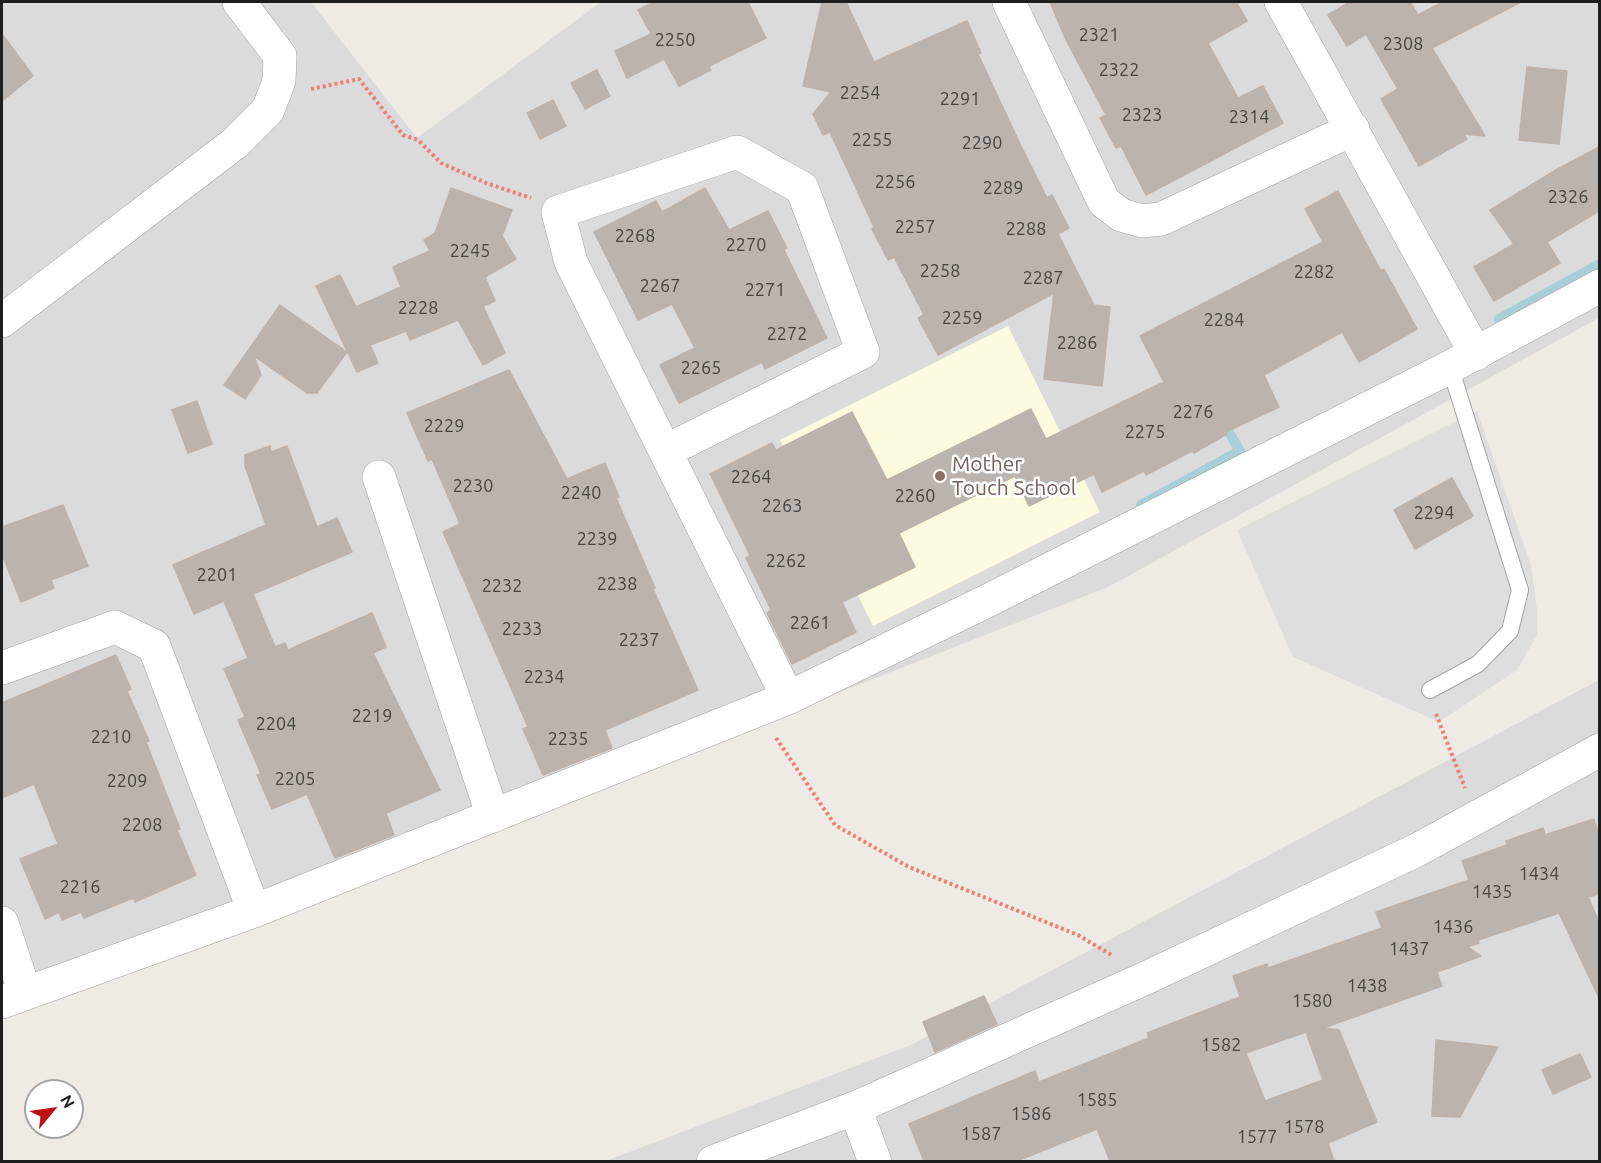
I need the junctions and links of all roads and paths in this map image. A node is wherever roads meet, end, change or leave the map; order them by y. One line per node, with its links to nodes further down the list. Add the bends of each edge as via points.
1 (239, 2): 4 (street)
2 (1009, 2): 5 (street, via 1104,202 1121,215 1142,221 1161,219)
3 (1281, 2): 5 (street)
4 (280, 56): 6 (path, via 311,89 359,79 403,135 418,140 441,163); 8 (street, via 279,81 268,110 235,143)
5 (1353, 129): 9 (street)
6 (558, 212): 10 (street, via 571,262); 10 (street, via 737,152 802,188 863,352)
7 (1599, 286): 9 (street)
8 (2, 321)
9 (1463, 360): 13 (lane, via 1520,590 1510,630 1478,664); 14 (street, via 989,600)
10 (666, 451): 14 (street)
11 (379, 477): 16 (street)
12 (2, 668): 18 (street, via 115,627 154,646)
13 (1430, 690): 17 (path)
14 (773, 703): 16 (street); 20 (path, via 795,769 834,825 909,867 1078,935)
15 (1599, 750): 17 (street)
16 (493, 816): 18 (street)
17 (1476, 817): 20 (street)
18 (254, 911): 21 (street)
19 (2, 923): 21 (street)
20 (1148, 977): 22 (street)
21 (13, 997)
22 (855, 1108): 23 (street); 24 (street)
23 (713, 1161)
24 (875, 1161)

